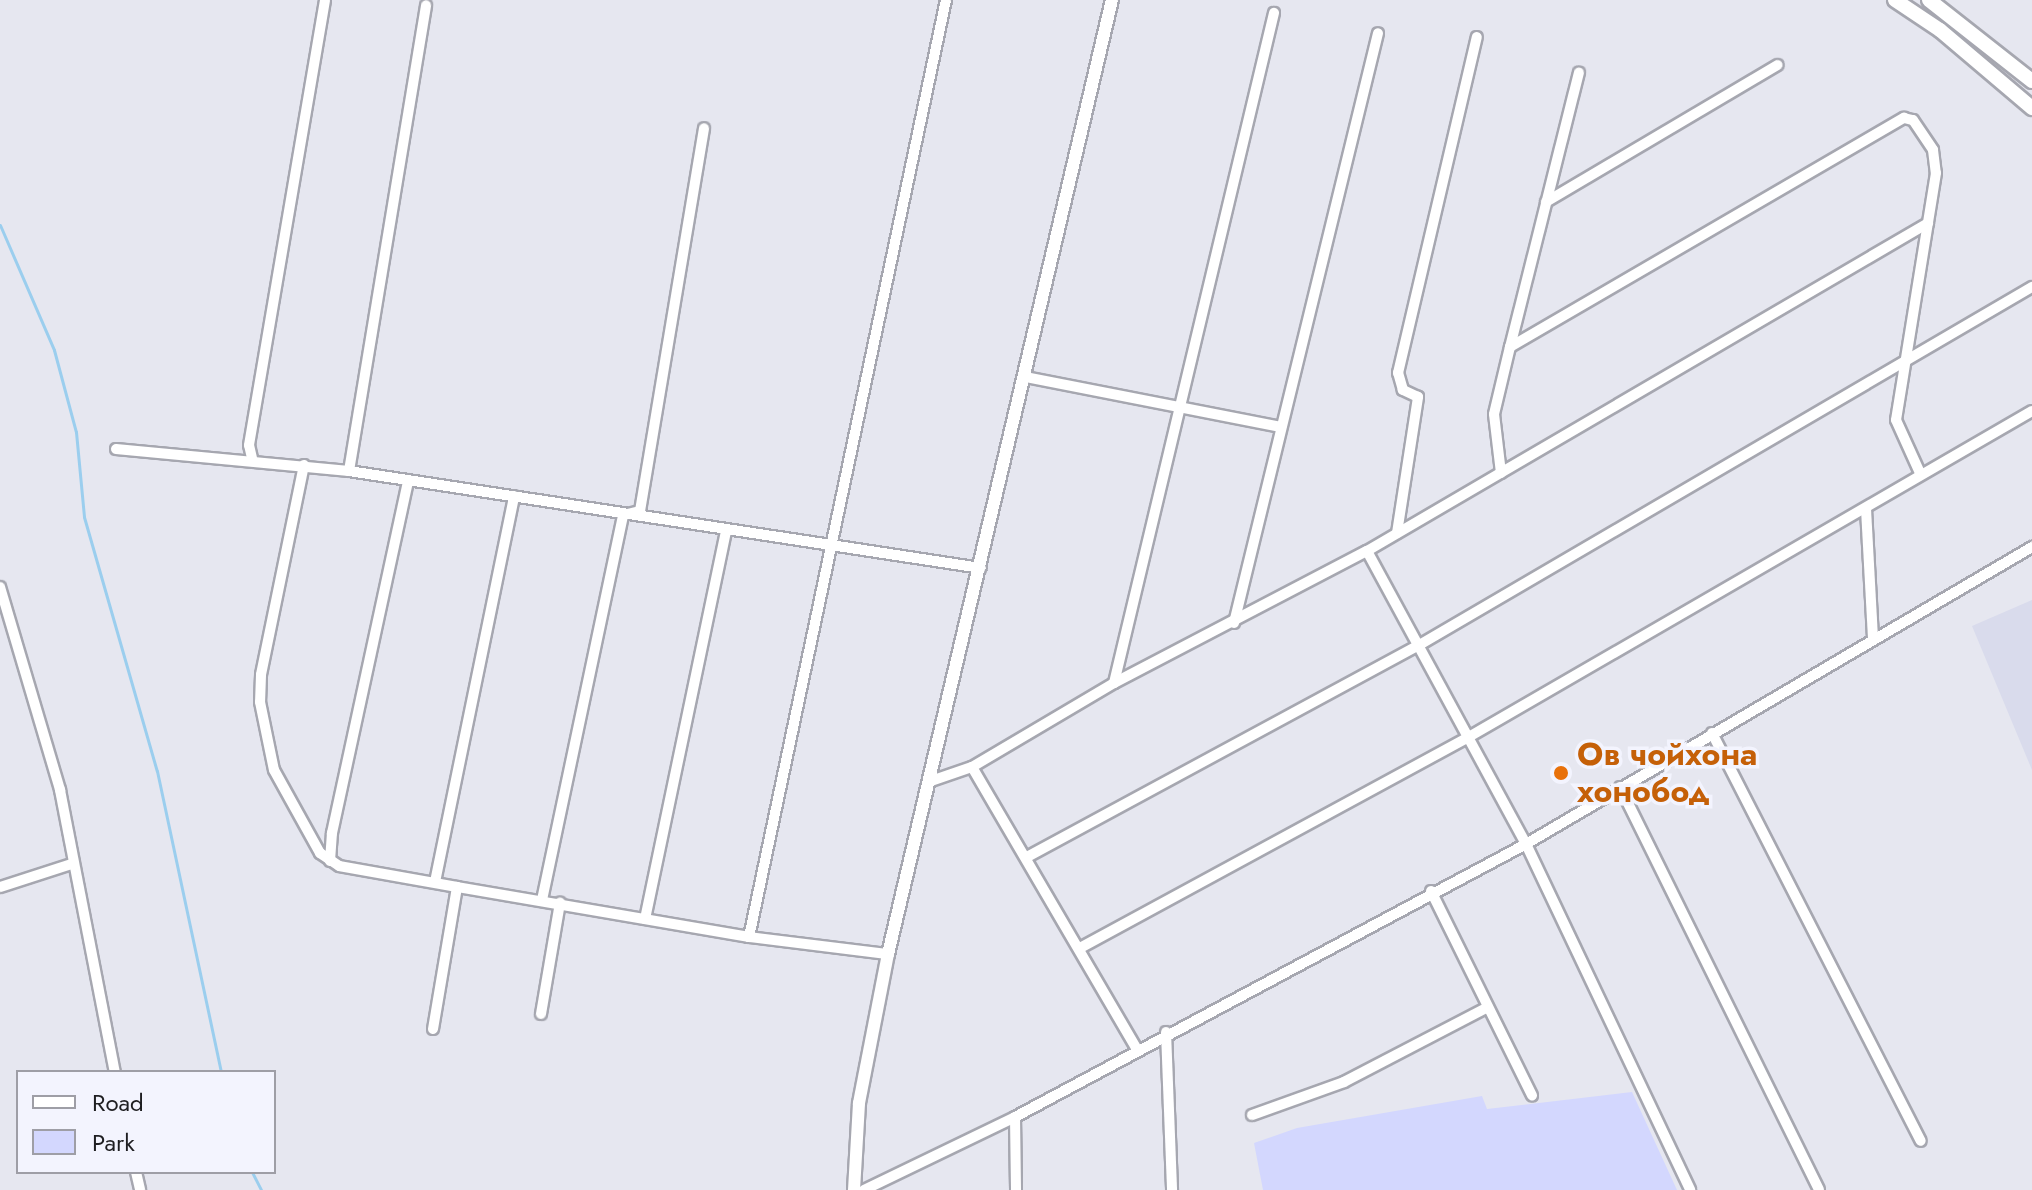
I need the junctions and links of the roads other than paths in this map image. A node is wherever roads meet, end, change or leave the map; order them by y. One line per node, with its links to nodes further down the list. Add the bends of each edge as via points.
1 (325, 0): 25 (street, via 249,445)
2 (946, 0): 36 (street)
3 (1112, 0): 20 (main road)
4 (1895, 0): 13 (highway, via 1940,30)
5 (1929, 0): 12 (highway)
6 (426, 5): 27 (street)
7 (1274, 13): 21 (street)
8 (1378, 33): 23 (street)
9 (1477, 37): 35 (street, via 1398,373 1403,390 1418,397)
10 (1778, 65): 15 (street)
11 (1579, 73): 15 (street)
12 (2032, 81)
13 (2032, 108)
14 (704, 128): 33 (street, via 640,511)
15 (1546, 202): 18 (street)
16 (1928, 223): 18 (street, via 1936,173 1933,150 1913,120 1897,119); 19 (street); 28 (street)
17 (2032, 287): 19 (street)
18 (1510, 347): 28 (street, via 1494,414)
19 (1906, 361): 29 (street, via 1896,420); 43 (street)
20 (1026, 377): 21 (street); 39 (main road)
21 (1177, 407): 23 (street); 44 (street)
22 (2032, 411): 29 (street)
23 (1281, 427): 41 (street)
24 (116, 449): 25 (street)
25 (252, 458): 26 (street)
26 (304, 465): 27 (street); 52 (street, via 260,702 274,770 297,817)
27 (349, 471): 30 (street)
28 (1501, 473): 35 (street)
29 (1920, 473): 32 (street)
30 (408, 480): 31 (street); 52 (street)
31 (514, 496): 33 (street); 54 (street)
32 (1866, 509): 42 (street); 46 (street)
33 (623, 515): 34 (street); 58 (street)
34 (726, 531): 36 (street); 60 (street)
35 (1397, 533): 38 (street)
36 (834, 546): 39 (street); 61 (street)
37 (2032, 547): 42 (street)
38 (1367, 551): 41 (street); 43 (street)
39 (981, 568): 48 (main road)
40 (0, 587): 53 (street, via 60,790)
41 (1234, 623): 44 (street)
42 (1873, 640): 45 (street)
43 (1421, 644): 46 (street); 51 (street)
44 (1114, 683): 47 (street)
45 (1712, 733): 49 (street); 73 (street)
46 (1467, 738): 50 (street); 62 (street)
47 (972, 767): 48 (street); 51 (street)
48 (931, 781): 63 (main road)
49 (1620, 787): 50 (street); 79 (street)
50 (1526, 844): 57 (street); 78 (street)
51 (1027, 857): 62 (street)
52 (330, 861): 54 (street)
53 (71, 864): 55 (street); 69 (street)
54 (435, 882): 56 (street)
55 (0, 887)
56 (457, 887): 58 (street); 66 (street)
57 (1431, 891): 64 (street); 67 (street)
58 (542, 900): 59 (street)
59 (560, 903): 60 (street); 65 (street)
60 (645, 919): 61 (street)
61 (749, 937): 63 (street)
62 (1080, 948): 68 (street)
63 (888, 954): 74 (main road, via 859,1103)
64 (1488, 1007): 70 (street); 71 (street, via 1344,1082)
65 (541, 1014)
66 (433, 1029)
67 (1166, 1032): 68 (street); 77 (street)
68 (1136, 1048): 72 (street)
69 (115, 1070)
70 (1532, 1095)
71 (1252, 1115)
72 (1015, 1117): 75 (street); 76 (street)
73 (1921, 1141)
74 (854, 1190)
75 (864, 1190)
76 (1016, 1190)
77 (1172, 1190)
78 (1690, 1190)
79 (1819, 1190)

